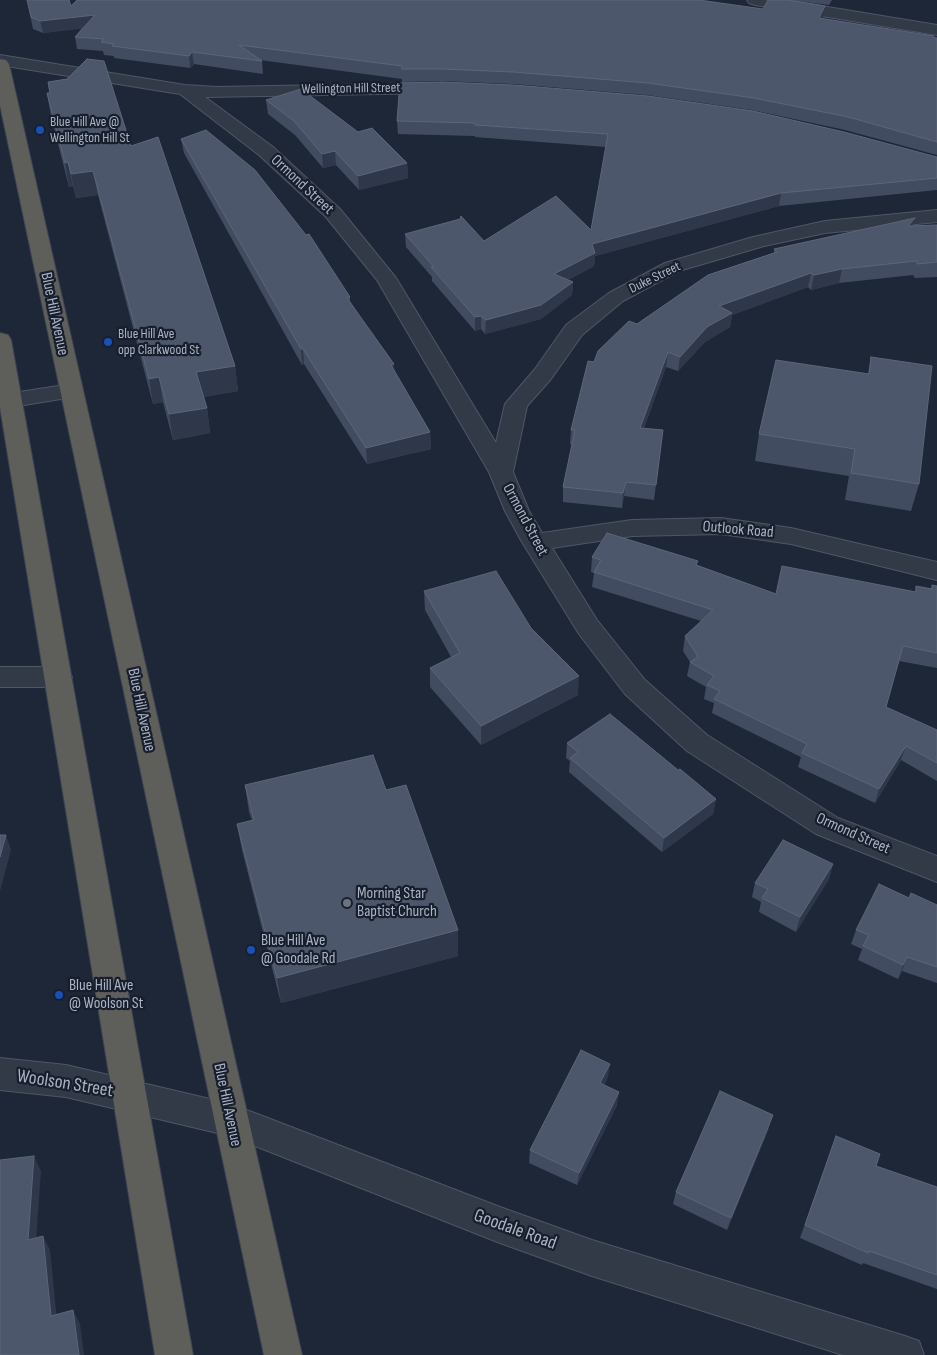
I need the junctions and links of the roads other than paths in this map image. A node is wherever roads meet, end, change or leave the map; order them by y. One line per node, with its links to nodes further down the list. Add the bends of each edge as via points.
1 (755, 0): 2 (street)
2 (937, 30)
3 (0, 60): 6 (street, Wellington Hill Street)
4 (0, 64): 9 (highway, Blue Hill Avenue)
5 (460, 88): 6 (street, Wellington Hill Street)
6 (185, 90): 11 (street, Ormond Street, via 266,151 333,213 360,243 386,278)
7 (937, 216): 11 (street, Duke Street, via 825,227 760,241 672,267 616,297 574,330 543,374 516,404)
8 (0, 340): 10 (highway)
9 (71, 391): 10 (street); 19 (highway, Blue Hill Avenue)
10 (5, 401): 15 (highway)
11 (501, 472): 12 (street, Ormond Street, via 517,511)
12 (535, 542): 13 (street, Outlook Road, via 632,528 721,526 790,536); 16 (street, Ormond Street, via 588,627 635,687 697,744 827,826)
13 (937, 572)
14 (0, 677): 15 (street)
15 (58, 677): 18 (highway)
16 (937, 869)
17 (0, 1074): 18 (street, Woolson Street, via 66,1081)
18 (130, 1095): 19 (street, Goodale Road); 20 (highway)
19 (231, 1120): 21 (highway, Blue Hill Avenue); 22 (street, Goodale Road, via 592,1258)
20 (174, 1355)
21 (283, 1355)
22 (905, 1355)

